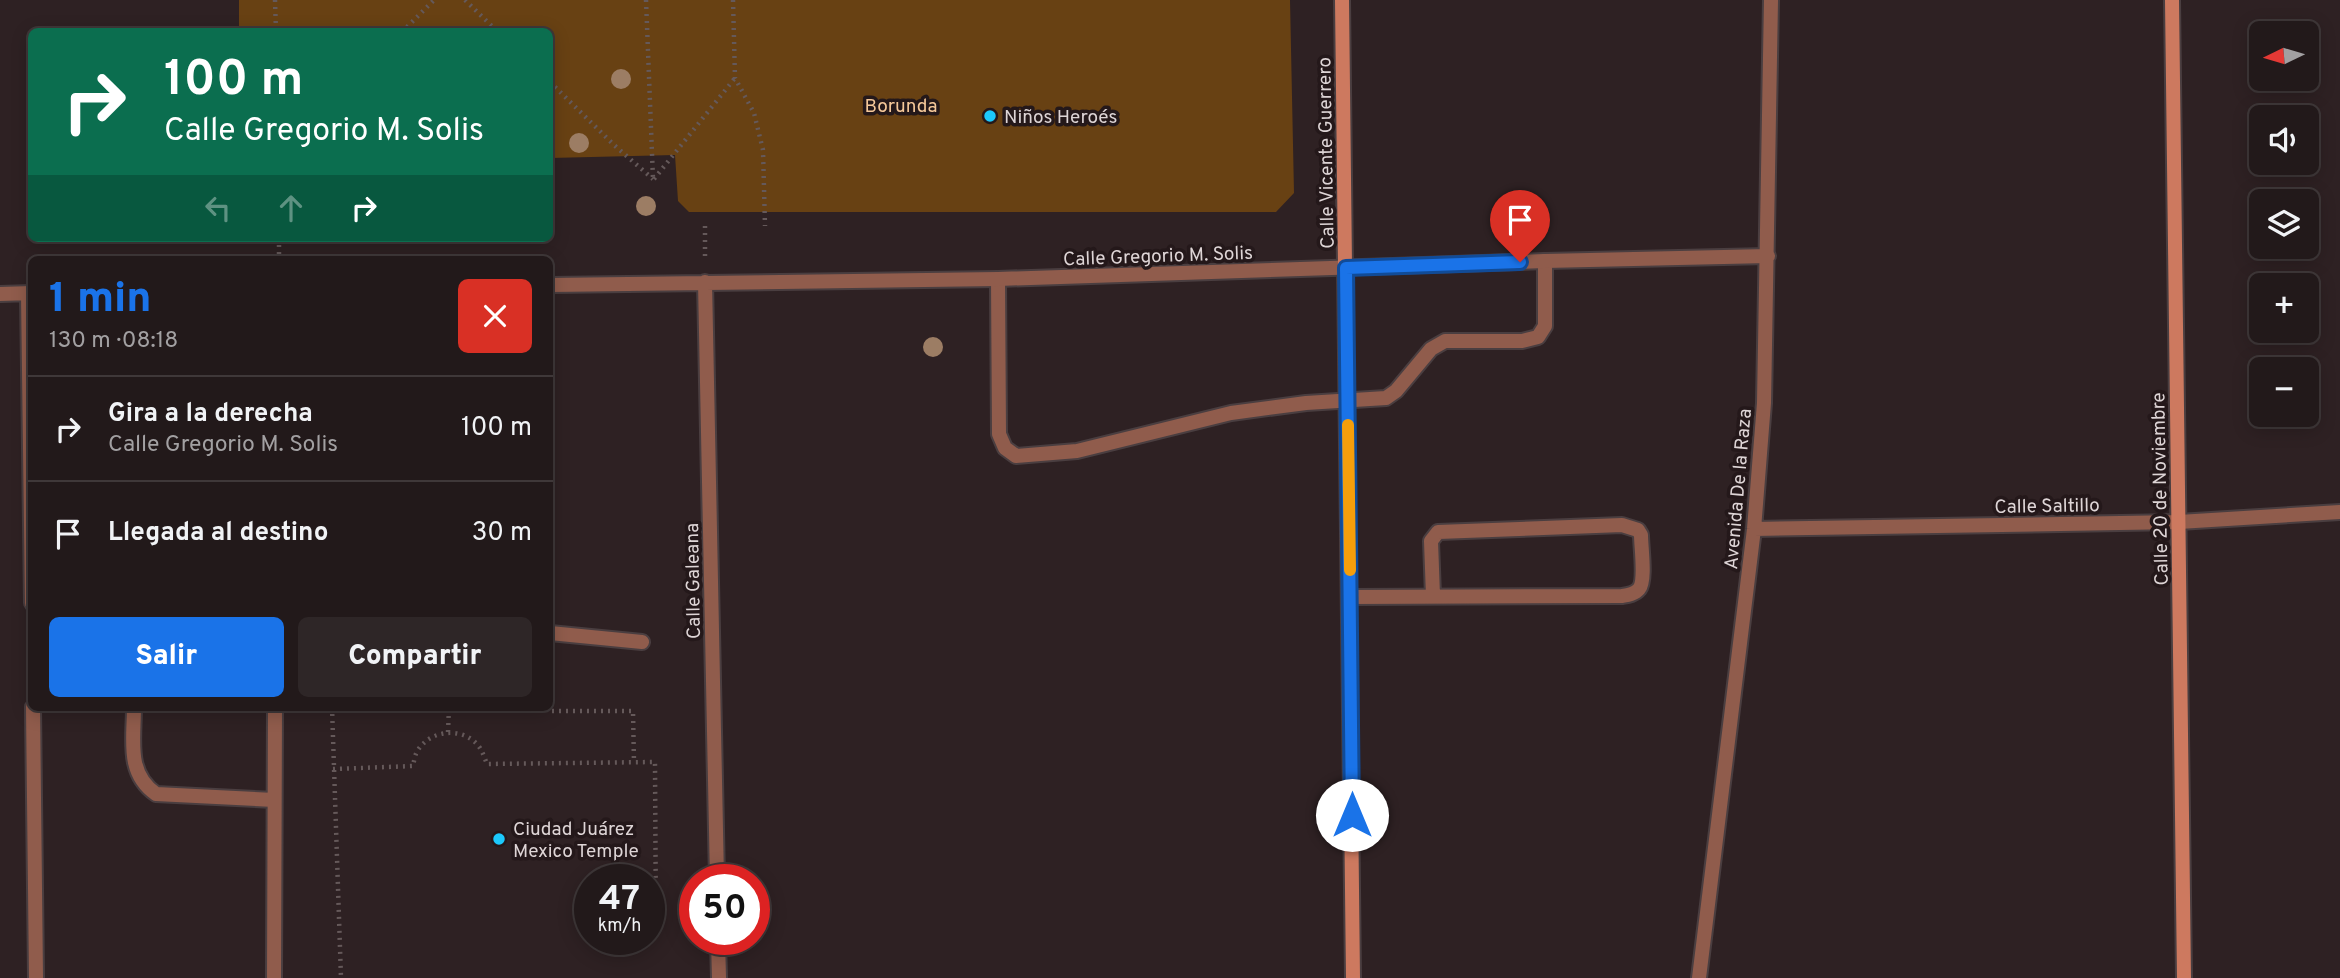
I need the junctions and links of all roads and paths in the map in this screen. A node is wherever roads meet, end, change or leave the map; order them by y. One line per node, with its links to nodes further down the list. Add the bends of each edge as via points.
1 (275, 0): 9 (path)
2 (434, 0): 10 (path)
3 (466, 0): 11 (path)
4 (646, 0): 14 (path)
5 (733, 0): 12 (path)
6 (1342, 0): 18 (main road, Calle Vicente Guerrero)
7 (1771, 0): 16 (street, Avenida De la Raza)
8 (2172, 0): 26 (main road, Calle 20 de Noviembre)
9 (276, 28)
10 (406, 28)
11 (494, 28)
12 (735, 78): 14 (path); 15 (path, via 754,113 763,149)
13 (553, 85): 14 (path)
14 (653, 179)
15 (765, 226)
16 (1768, 256): 17 (street, Calle Gregorio M. Solis); 27 (street, Avenida De la Raza, via 1765,403)
17 (1545, 261): 18 (street, Calle Gregorio M. Solis); 24 (street, via 1545,326 1538,337 1445,341 1431,349 1386,398)
18 (1346, 268): 19 (street, Calle Gregorio M. Solis); 24 (main road, Calle Vicente Guerrero)
19 (998, 279): 20 (street, Calle Gregorio M. Solis); 24 (street, via 999,434 1005,449 1016,456 1077,451 1231,413)
20 (705, 282): 21 (street, Calle Gregorio M. Solis); 43 (street, Calle Galeana)
21 (553, 285)
22 (28, 293): 23 (street)
23 (0, 294)
24 (1348, 400): 29 (main road, Calle Vicente Guerrero)
25 (2340, 512): 26 (street, Calle Saltillo)
26 (2179, 522): 27 (street, Calle Saltillo); 51 (main road, Calle 20 de Noviembre)
27 (1754, 529): 50 (street, Avenida De la Raza)
28 (1433, 596): 28 (street, via 1632,594 1642,582 1641,535 1622,526 1438,532 1432,541); 29 (street)
29 (1350, 597): 49 (main road, Calle Vicente Guerrero)
30 (553, 633): 31 (street)
31 (642, 642)
32 (33, 711): 45 (street)
33 (134, 711): 41 (street, via 136,772 156,794)
34 (275, 711): 41 (street)
35 (332, 711): 40 (path)
36 (449, 711): 38 (path)
37 (553, 711): 39 (path, via 634,711)
38 (448, 732): 39 (path, via 466,736 479,747 487,764); 40 (path, via 431,737 418,749 413,766)
39 (634, 763): 42 (path, via 654,762)
40 (333, 769): 47 (path)
41 (274, 800): 46 (street)
42 (655, 864)
43 (717, 864)
44 (718, 955): 48 (street)
45 (36, 978)
46 (274, 978)
47 (341, 978)
48 (719, 978)
49 (1353, 978)
50 (1699, 978)
51 (2184, 978)

